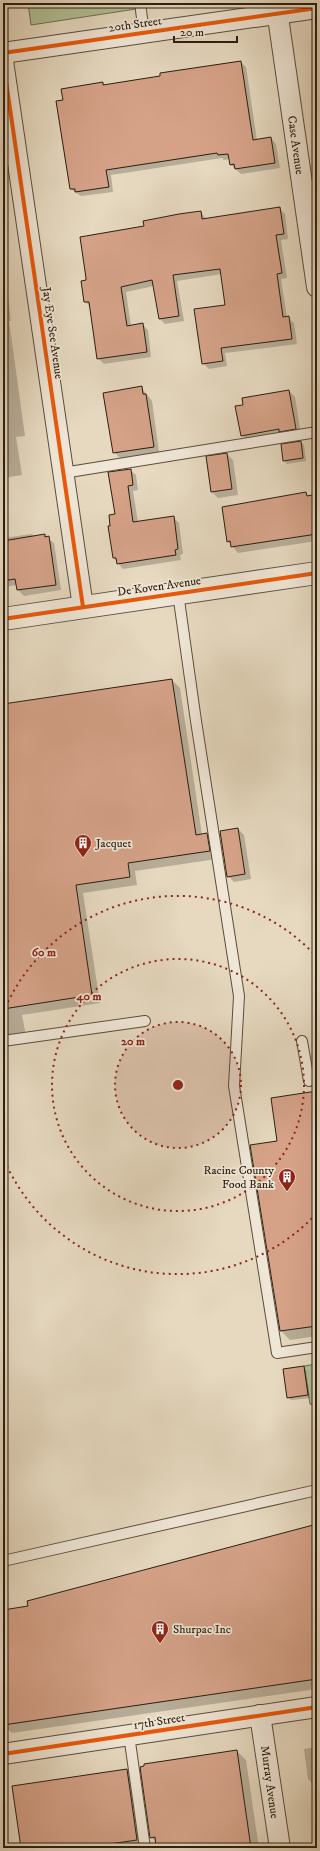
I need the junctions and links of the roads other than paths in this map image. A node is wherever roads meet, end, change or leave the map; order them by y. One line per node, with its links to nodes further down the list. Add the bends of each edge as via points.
1 (140, 3): 4 (lane)
2 (276, 8): 3 (street, 20th Street); 4 (street, 20th Street); 7 (street, Case Avenue)
3 (317, 8)
4 (144, 33): 5 (street, 20th Street)
5 (3, 53)
6 (3, 61): 9 (street, Jay Eye See Avenue)
7 (317, 286)
8 (317, 432): 9 (lane)
9 (63, 473): 12 (street, Jay Eye See Avenue)
10 (317, 573): 11 (street, De Koven Avenue)
11 (178, 593): 12 (street, De Koven Avenue); 18 (lane, via 239,996 234,1086 277,1353)
12 (83, 607): 13 (street, De Koven Avenue)
13 (3, 619)
14 (145, 1021): 15 (lane)
15 (3, 1040)
16 (302, 1041): 17 (lane)
17 (309, 1081)
18 (317, 1347)
19 (317, 1490): 20 (lane)
20 (3, 1561)
21 (317, 1707): 22 (street, 17th Street)
22 (260, 1715): 23 (street, 17th Street); 26 (street, Murray Avenue)
23 (129, 1735): 24 (street, 17th Street); 25 (lane)
24 (3, 1754)
25 (145, 1848)
26 (280, 1848)

